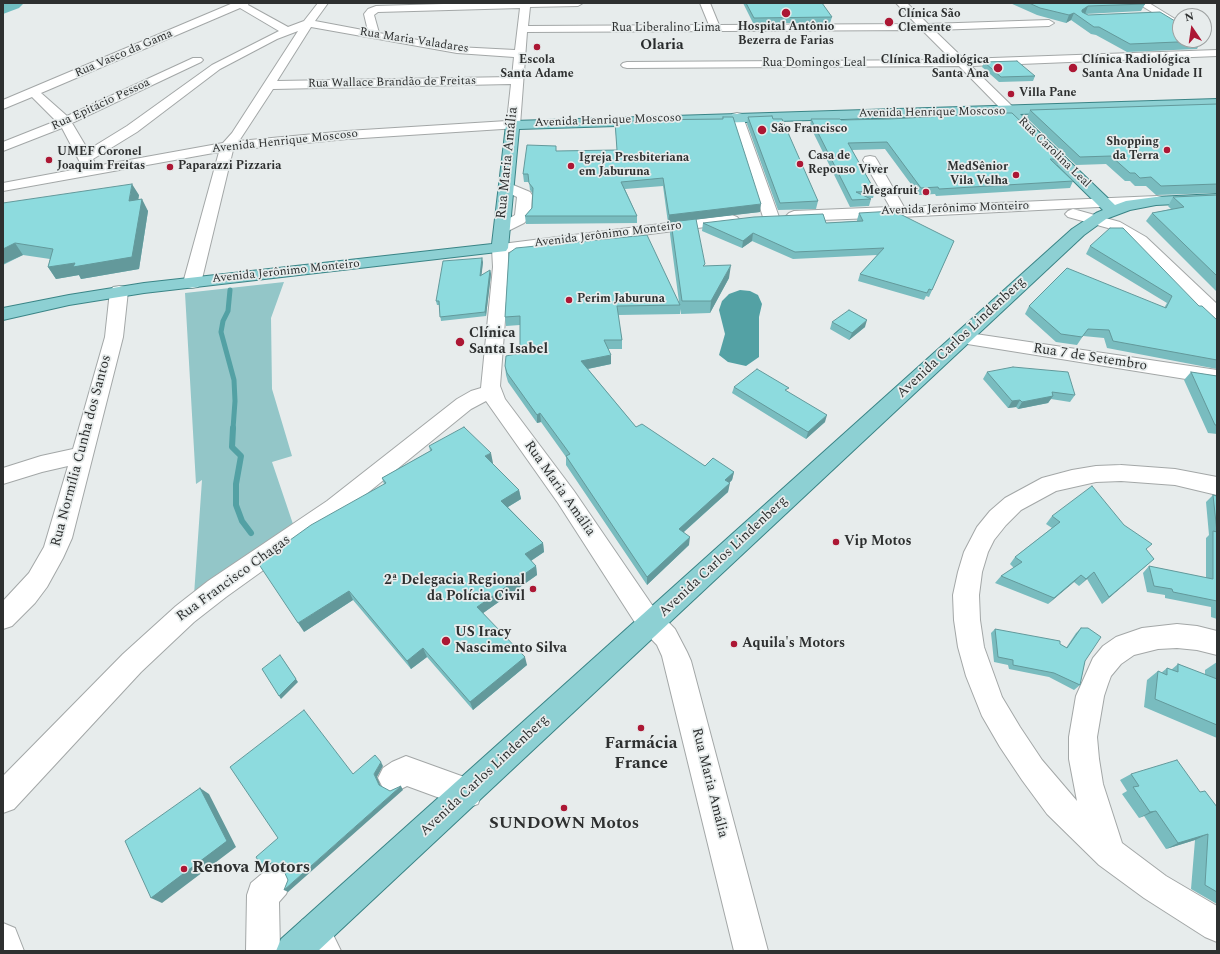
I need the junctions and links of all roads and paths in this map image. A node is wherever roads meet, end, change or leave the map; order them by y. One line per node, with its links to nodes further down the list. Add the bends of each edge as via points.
1 (323, 3): 11 (street)
2 (578, 3): 7 (street)
3 (704, 3): 14 (street)
4 (901, 3): 13 (street, Rua Carolina Leal)
5 (1142, 3): 8 (street)
6 (241, 4): 16 (street); 17 (street, Rua Vasco da Gama)
7 (525, 4): 15 (street, Rua Maria Amália); 18 (street, via 382,8 370,14)
8 (1162, 15): 9 (street); 10 (street)
9 (1145, 16)
10 (1172, 21)
11 (308, 23): 16 (street); 18 (street, Rua Maria Valadares); 26 (street)
12 (1049, 23): 13 (street, Rua Liberalino Lima)
13 (925, 27): 14 (street, Rua Liberalino Lima); 22 (street, Rua Carolina Leal)
14 (715, 28): 15 (street, Rua Liberalino Lima)
15 (523, 30): 20 (street, Rua Maria Amália)
16 (287, 31): 24 (street)
17 (168, 35): 21 (street); 27 (street, Rua Vasco da Gama)
18 (374, 35): 20 (street, Rua Maria Valadares, via 457,50)
19 (1215, 48): 22 (street, Rua Domingos Leal, via 1116,58)
20 (520, 54): 25 (street, Rua Maria Amália)
21 (197, 60): 24 (street); 32 (street, Rua Epitácio Pessoa)
22 (961, 63): 23 (street, Rua Domingos Leal); 30 (street, Rua Carolina Leal)
23 (627, 65)
24 (216, 67): 37 (street)
25 (516, 80): 26 (street, Rua Wallace Brandão de Freitas); 33 (street, Rua Maria Amália)
26 (268, 84): 34 (street, via 237,135)
27 (34, 93): 29 (street, Rua Vasco da Gama); 32 (street)
28 (1217, 102): 30 (main road, Avenida Henrique Moscoso)
29 (3, 105)
30 (1010, 111): 31 (main road, Avenida Henrique Moscoso); 42 (main road, Rua Carolina Leal)
31 (736, 117): 33 (main road, Avenida Henrique Moscoso); 44 (street)
32 (65, 122): 35 (street, Rua Epitácio Pessoa); 37 (street)
33 (513, 125): 34 (street, Avenida Henrique Moscoso, via 347,135); 38 (main road, Rua Maria Amália)
34 (227, 146): 37 (street, Avenida Henrique Moscoso); 47 (street)
35 (3, 147)
36 (870, 160): 43 (street)
37 (88, 164): 39 (street, Avenida Henrique Moscoso)
38 (506, 186): 46 (main road, Rua Maria Amália); 46 (street, via 525,195 523,216)
39 (3, 187)
40 (1217, 198): 42 (main road, Avenida Carlos Lindenberg)
41 (1027, 206): 42 (street, Avenida Jerônimo Monteiro); 43 (street, Avenida Jerônimo Monteiro); 45 (street)
42 (1109, 206): 45 (main road, Avenida Carlos Lindenberg)
43 (900, 212): 44 (street, Avenida Jerônimo Monteiro)
44 (759, 218): 46 (street, Avenida Jerônimo Monteiro)
45 (1096, 219): 50 (street, via 1123,229 1140,240); 51 (main road, Avenida Carlos Lindenberg)
46 (501, 239): 47 (main road, Avenida Jerônimo Monteiro); 53 (street, Rua Maria Amália)
47 (192, 283): 48 (main road, Avenida Jerônimo Monteiro)
48 (119, 291): 49 (main road, Avenida Jerônimo Monteiro); 54 (street, Rua Normília Cunha dos Santos, via 114,337)
49 (3, 314)
50 (1217, 314)
51 (962, 338): 52 (street, Rua 7 de Setembro); 58 (main road, Avenida Carlos Lindenberg)
52 (1217, 378)
53 (491, 392): 58 (street, Rua Maria Amália); 62 (street, Rua Francisco Chagas, via 464,404 335,507 185,614 132,663)
54 (82, 455): 55 (street); 57 (street, Rua Normília Cunha dos Santos, via 55,551 38,580)
55 (3, 476)
56 (1217, 486): 63 (street, via 1175,477 1121,473 1096,474 1050,484 1013,504 998,518 976,552 970,572 966,595 971,647 992,706 1010,738 1058,803)
57 (3, 618)
58 (652, 623): 61 (main road, Avenida Carlos Lindenberg); 70 (street, Rua Maria Amália, via 666,637 678,661)
59 (1217, 643): 63 (street, via 1177,636 1142,640 1112,655 1102,667 1090,696 1083,737 1084,759 1092,801)
60 (394, 778): 61 (street, via 406,772)
61 (467, 793): 67 (main road, Avenida Carlos Lindenberg)
62 (3, 798)
63 (1110, 854): 65 (street, via 1155,887)
64 (275, 883): 69 (street, via 264,894)
65 (1217, 925)
66 (3, 940): 68 (street)
67 (311, 945)
68 (7, 951)
69 (263, 951)
70 (751, 951)

